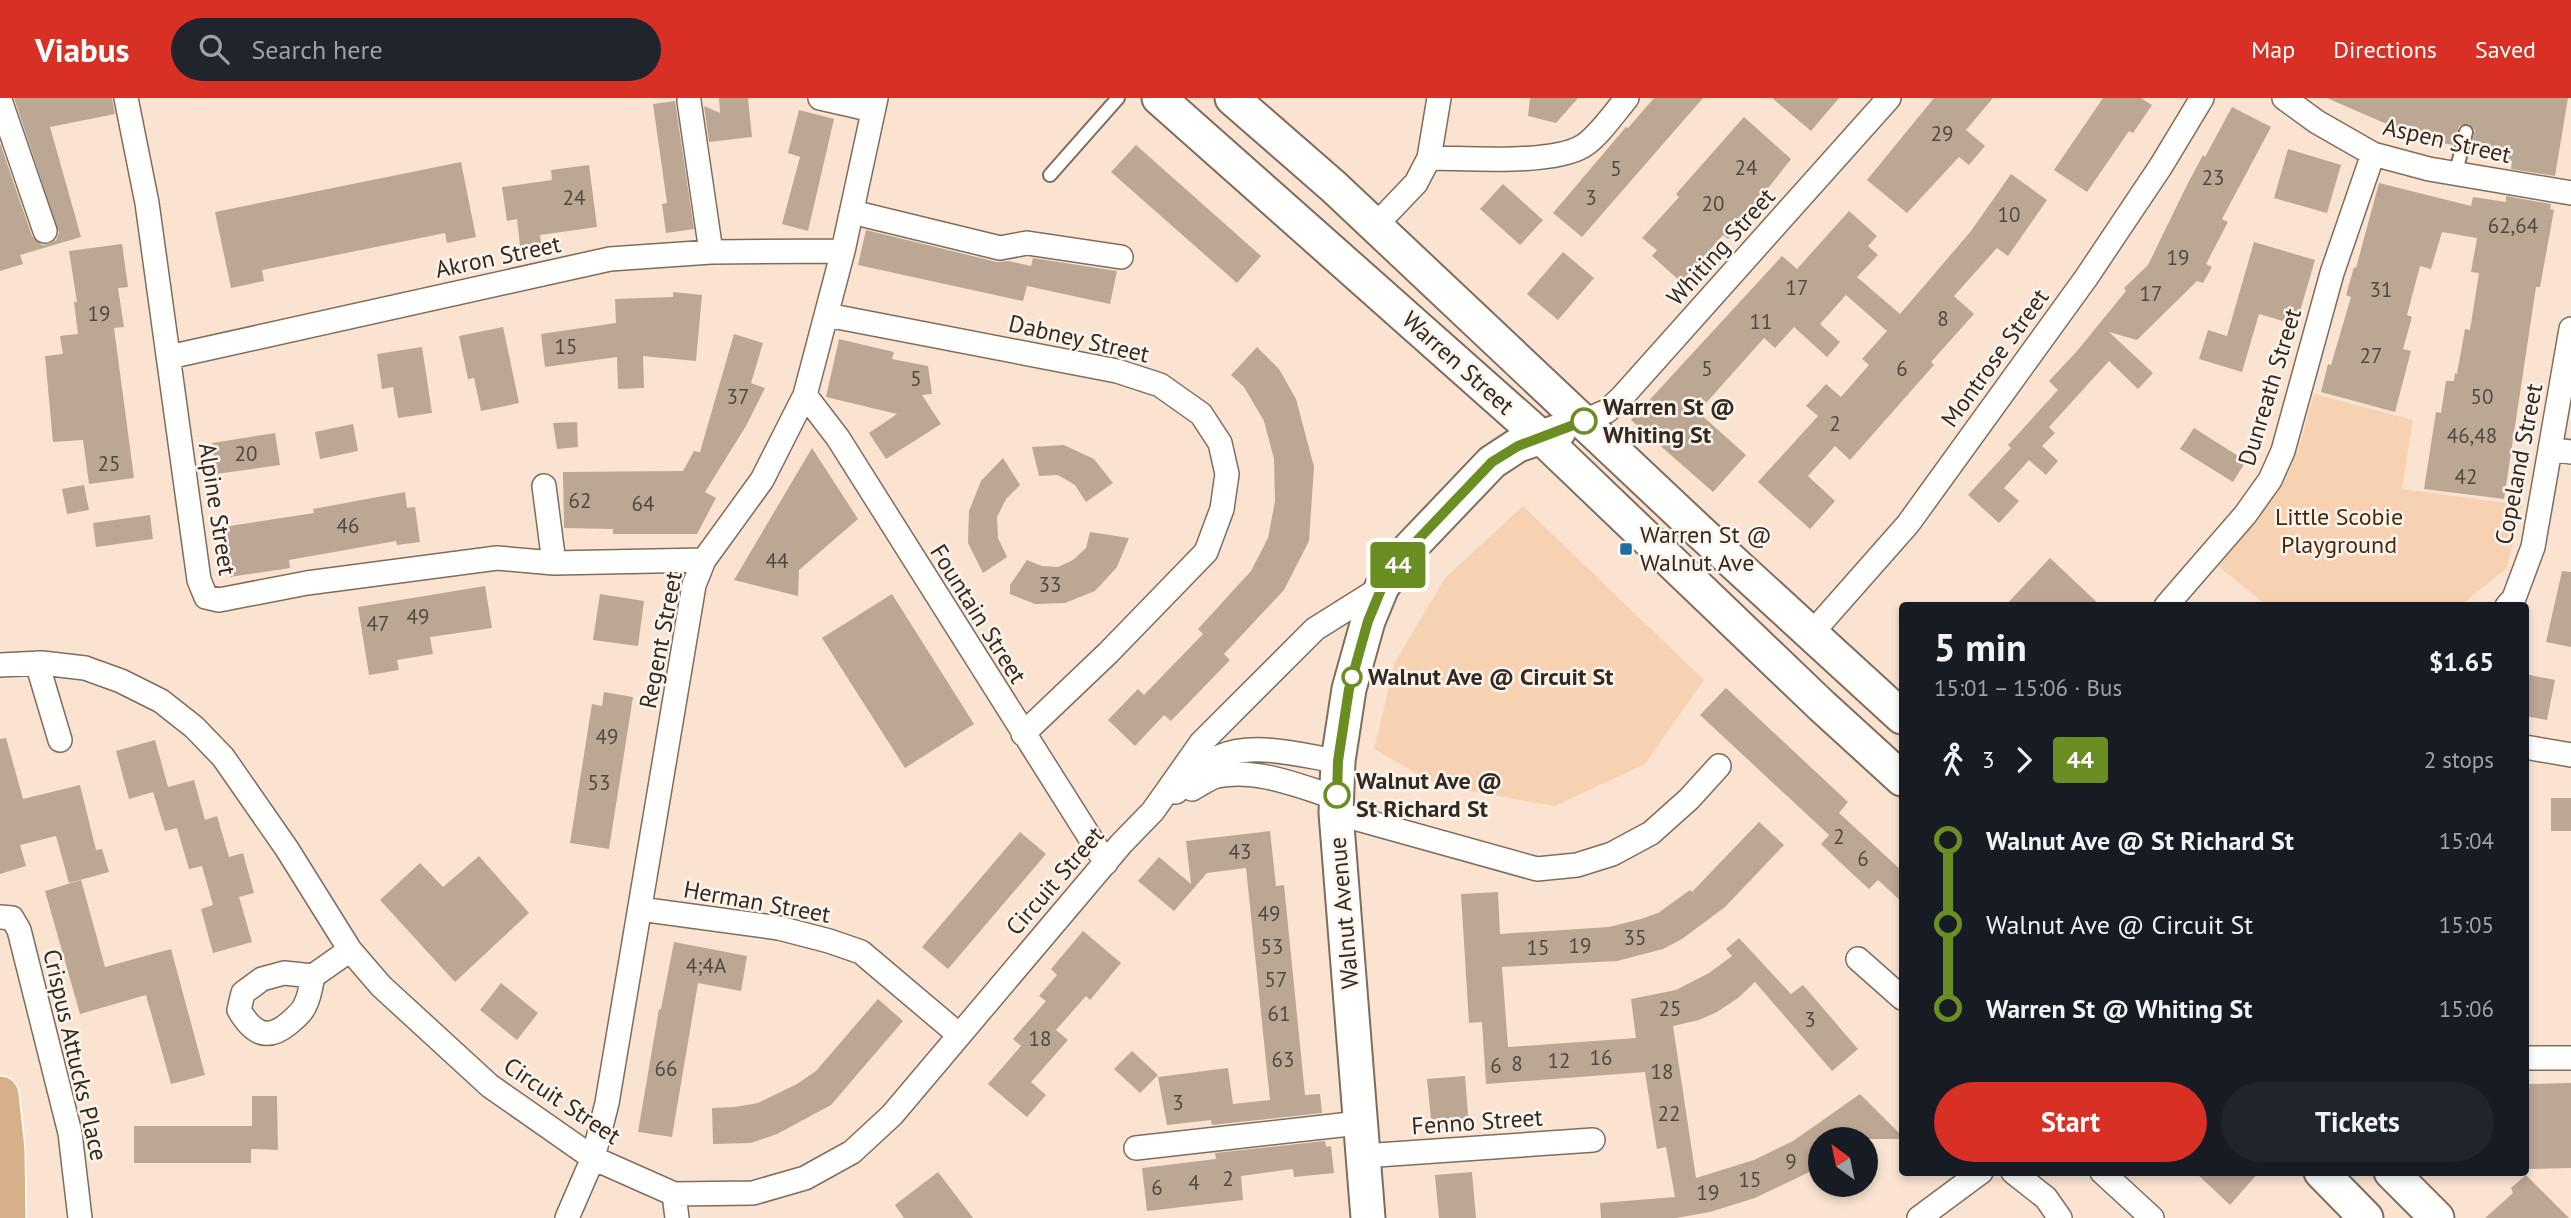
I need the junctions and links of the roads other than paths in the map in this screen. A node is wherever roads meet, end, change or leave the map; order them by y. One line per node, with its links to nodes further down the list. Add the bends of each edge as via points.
1 (126, 98): 28 (street, Alpine Street)
2 (820, 98): 13 (street)
3 (1118, 98): 18 (lane)
4 (1159, 98): 31 (main road, Warren Street)
5 (1232, 98): 21 (main road, Warren Street)
6 (1439, 98): 16 (street)
7 (1627, 98): 16 (street, via 1586,145 1567,153)
8 (1889, 98): 30 (street, Whiting Street, via 1622,397)
9 (2202, 98): 39 (street, Montrose Street, via 2087,278 1908,524)
10 (2284, 98): 15 (street, Aspen Street)
11 (0, 100): 22 (street)
12 (689, 101): 24 (street)
13 (875, 104): 20 (street, Regent Street)
14 (2466, 132): 17 (lane)
15 (2373, 154): 17 (street, Aspen Street); 37 (street, Dunreath Street, via 2332,273 2283,451 2270,480)
16 (1429, 158): 21 (street, via 1416,183)
17 (2456, 172): 19 (street, Aspen Street)
18 (1051, 175)
19 (2571, 192)
20 (852, 212): 23 (street, Regent Street); 25 (street, via 1000,248 1027,243)
21 (1375, 226): 30 (main road, Warren Street)
22 (45, 231)
23 (843, 251): 24 (street, Akron Street); 26 (street, Regent Street)
24 (711, 252): 28 (street, Akron Street, via 610,259)
25 (1121, 257)
26 (827, 315): 29 (street, Regent Street); 43 (street, Dabney Street, via 1117,371 1160,385 1201,414 1220,443 1227,474 1222,509 1206,552)
27 (2571, 329): 32 (street, Copeland Street)
28 (169, 356): 35 (street, Alpine Street, via 199,580 206,597 219,600 307,583 497,558)
29 (805, 395): 34 (street, Regent Street, via 762,480); 43 (street, Fountain Street, via 838,438)
30 (1584, 421): 31 (main road, Walnut Avenue); 39 (main road, Warren Street)
31 (1541, 438): 36 (main road, Walnut Avenue, via 1492,462 1410,548); 49 (main road, Warren Street)
32 (2561, 451): 38 (street, Copeland Street, via 2533,547)
33 (544, 486): 35 (street)
34 (704, 561): 35 (street, Alpine Street); 53 (street, Regent Street, via 694,585)
35 (554, 563)
36 (1382, 587): 47 (main road, Walnut Avenue, via 1349,689); 51 (street, Circuit Street, via 1315,629 1201,743)
37 (2169, 602)
38 (2510, 602)
39 (1811, 634): 42 (main road, Warren Street)
40 (37, 663): 41 (street, Circuit Street); 44 (street); 55 (street, Circuit Street, via 85,668 121,681 161,701 194,727 223,757)
41 (0, 665)
42 (1899, 714)
43 (1023, 734): 52 (street, Fountain Street)
44 (60, 740)
45 (2529, 748): 46 (street)
46 (2571, 755)
47 (1338, 761): 50 (main road, Walnut Avenue); 51 (street, Circuit Street, via 1241,751 1218,758)
48 (1719, 765): 50 (street, Circuit Street, via 1651,833 1612,854 1577,865 1536,869)
49 (1899, 776)
50 (1337, 805): 51 (street, Circuit Street, via 1273,779 1241,774 1214,777); 63 (main road, Walnut Avenue)
51 (1153, 811): 52 (street, Circuit Street)
52 (1106, 863): 59 (street, Circuit Street)
53 (640, 909): 59 (street, Herman Street, via 779,929 862,952); 67 (street, Regent Street, via 607,1103)
54 (0, 917): 75 (street, Crispus Attucks Place, via 12,918 19,930 70,1133)
55 (350, 950): 57 (street); 67 (street, Circuit Street, via 381,986 490,1086)
56 (1858, 959): 58 (street)
57 (313, 976)
58 (1899, 995)
59 (958, 1034): 73 (street, Circuit Street, via 892,1115 852,1152 805,1178 753,1193)
60 (2529, 1058): 61 (street)
61 (2571, 1058)
62 (0, 1096): 74 (main road)
63 (1359, 1124): 65 (street); 66 (main road, Walnut Avenue)
64 (1593, 1140): 66 (street, Fenno Street)
65 (1136, 1148)
66 (1363, 1156): 78 (main road, Walnut Avenue)
67 (593, 1158): 73 (street, Circuit Street); 76 (street, Regent Street)
68 (1976, 1176): 79 (street)
69 (2018, 1176): 80 (street, via 2046,1198)
70 (2106, 1176): 81 (street)
71 (2325, 1176): 82 (main road)
72 (2395, 1176): 83 (main road)
73 (674, 1194): 77 (street)
74 (7, 1218)
75 (80, 1218)
76 (567, 1218)
77 (677, 1218)
78 (1368, 1218)
79 (1919, 1218)
80 (2060, 1218)
81 (2152, 1218)
82 (2366, 1218)
83 (2437, 1218)

